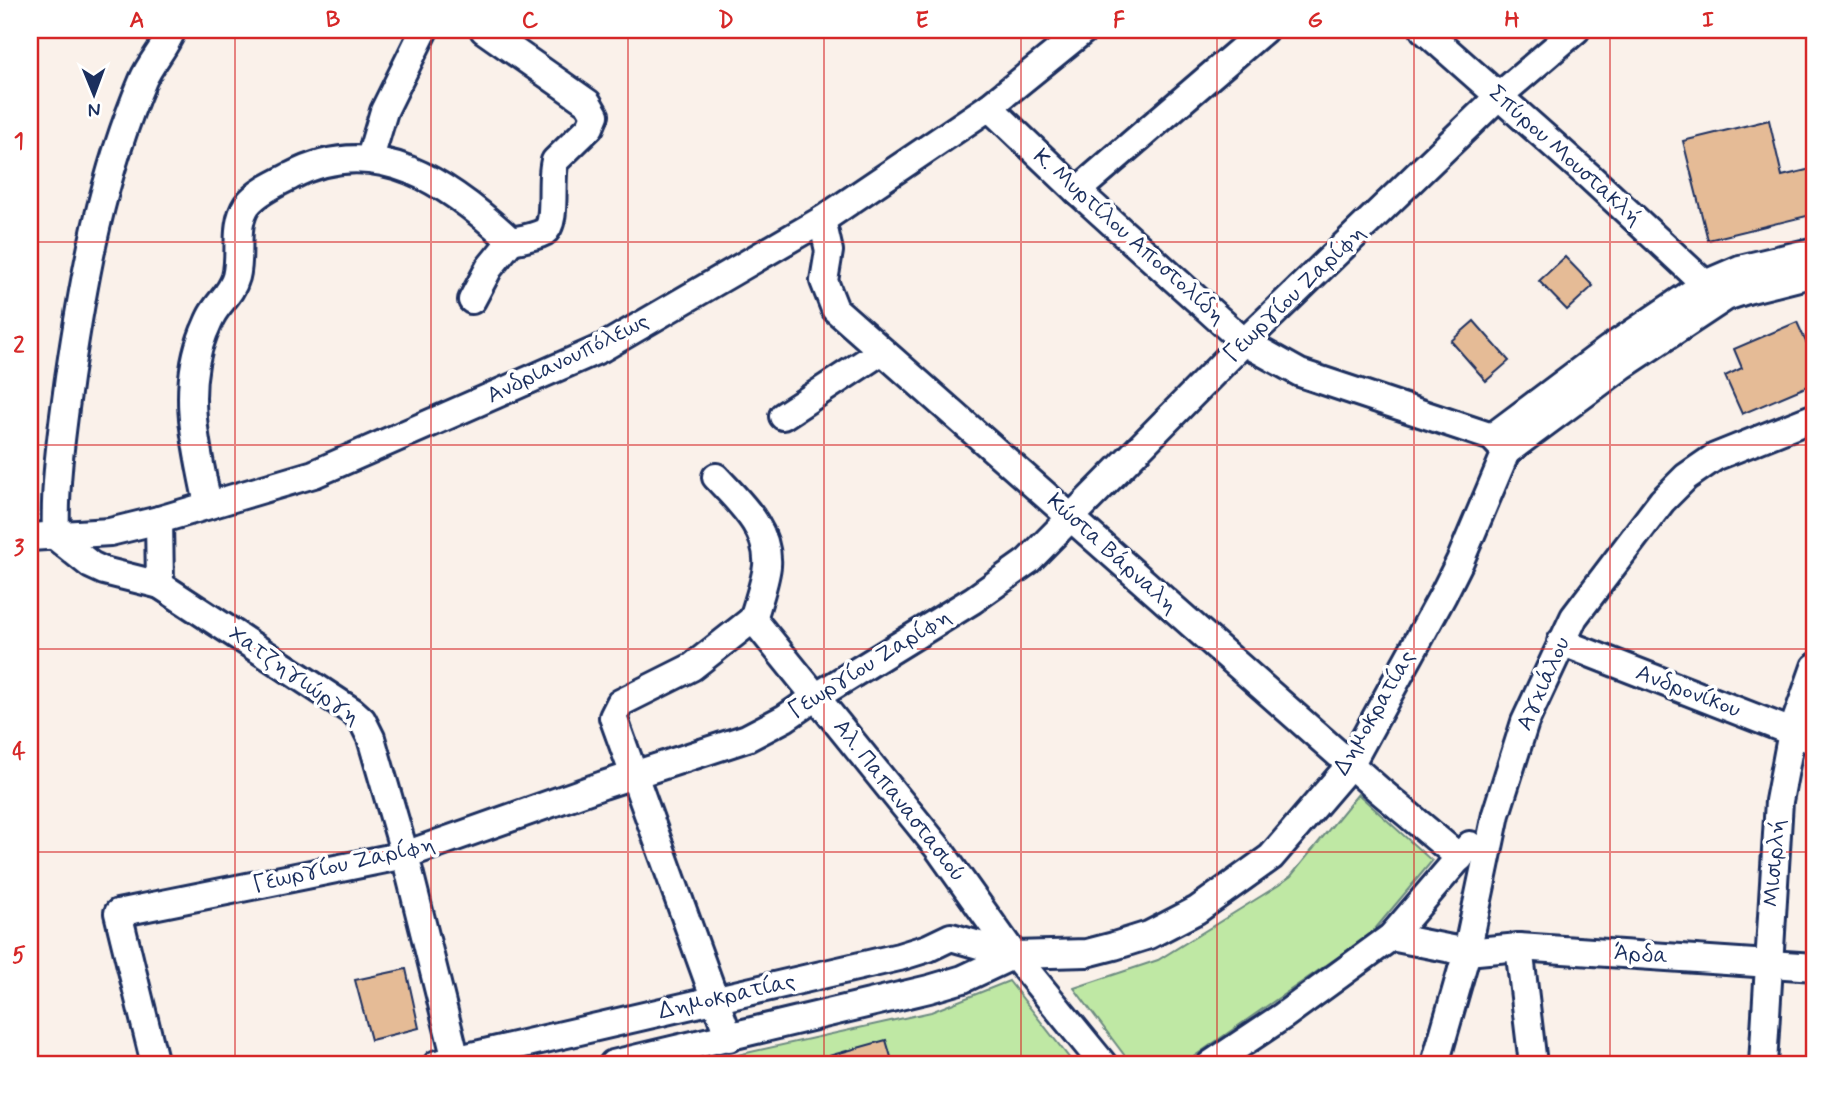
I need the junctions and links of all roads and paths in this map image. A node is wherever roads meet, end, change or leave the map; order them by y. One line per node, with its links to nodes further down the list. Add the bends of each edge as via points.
1 (173, 30): 27 (street, via 144,79 96,224)
2 (424, 30): 10 (street, via 384,111)
3 (484, 30): 13 (street, via 588,103 595,115 590,127 555,161 548,228)
4 (1084, 30): 9 (street, Ανδριανουπόλεως)
5 (1264, 30): 11 (street)
6 (1424, 30): 8 (street, Σπύρου Μουστακλή)
7 (1576, 30): 8 (street, Γεωργίου Ζαρίφη)
8 (1499, 96): 16 (street, Σπύρου Μουστακλή); 18 (street, Γεωργίου Ζαρίφη)
9 (989, 107): 11 (street, Κ. Μυρτίλου Αποστολίδη); 12 (street, Ανδριανουπόλεως)
10 (370, 158): 13 (street, via 432,179 475,207); 24 (street, via 337,158 301,170 248,204 240,224 236,278 213,313 193,365 195,441)
11 (1077, 191): 18 (street, Κ. Μυρτίλου Αποστολίδη)
12 (822, 220): 19 (street, Κώστα Βάρναλη, via 829,251 824,281 829,297 835,309); 24 (street, Ανδριανουπόλεως, via 602,348 314,474)
13 (511, 242): 17 (street, via 489,268)
14 (1815, 251): 16 (street, Δημοκρατίας, via 1740,269)
15 (1815, 273): 22 (street, via 1726,297)
16 (1705, 284): 22 (street, Δημοκρατίας, via 1609,349)
17 (472, 300)
18 (1244, 342): 22 (street, Κ. Μυρτίλου Αποστολίδη, via 1300,373); 25 (street, Γεωργίου Ζαρίφη)
19 (882, 351): 20 (street); 25 (street, Κώστα Βάρναλη)
20 (783, 416)
21 (1815, 417): 30 (street, Αγχιάλου, via 1715,457 1686,477 1662,501 1582,606)
22 (1499, 444): 34 (street, Δημοκρατίας, via 1454,572)
23 (716, 477): 29 (street, via 746,509 764,541 767,569)
24 (208, 504): 26 (street, Ανδριανουπόλεως)
25 (1072, 519): 32 (street, Γεωργίου Ζαρίφη, via 1028,561 973,600); 34 (street, Κώστα Βάρναλη)
26 (159, 520): 27 (street, Ανδριανουπόλεως, via 110,531); 28 (street)
27 (43, 537): 28 (street, Χατζηγιώργη, via 104,571)
28 (160, 585): 37 (street, Χατζηγιώργη, via 362,720 372,737)
29 (753, 619): 32 (street, Αλ. Παπαναστασιού); 35 (street, via 692,667 620,703 613,717)
30 (1562, 642): 33 (street, Ανδρονίκου); 36 (street, Αγχιάλου, via 1525,722)
31 (1815, 667): 33 (street, Μισιρλή)
32 (817, 696): 35 (street, Γεωργίου Ζαρίφη, via 747,738); 42 (street, Αλ. Παπαναστασιού, via 938,848)
33 (1804, 737): 43 (street, Μισιρλή, via 1779,801)
34 (1350, 765): 38 (street, Κώστα Βάρναλη); 42 (street, Δημοκρατίας, via 1271,857 1197,910 1149,935 1087,953)
35 (634, 776): 37 (street, Γεωργίου Ζαρίφη); 45 (street)
36 (1496, 814): 38 (street); 41 (street, Αγχιάλου)
37 (405, 855): 47 (street, Χατζηγιώργη); 48 (street, Γεωργίου Ζαρίφη, via 118,913)
38 (1460, 858): 39 (street)
39 (1391, 937): 41 (street, Άρδα); 51 (street)
40 (1519, 947): 41 (street, Άρδα); 43 (street, Άρδα); 53 (street)
41 (1467, 953): 52 (street, Αγχιάλου)
42 (1014, 955): 45 (street, Δημοκρατίας, via 951,937 899,957); 46 (street, Δημοκρατίας, via 940,986); 50 (street, Αλ. Παπαναστασιού)
43 (1769, 964): 44 (street, Άρδα); 54 (street, Μισιρλή)
44 (1815, 967)
45 (716, 999): 46 (street); 47 (street, Δημοκρατίας)
46 (729, 1038): 49 (street, Δημοκρατίας)
47 (450, 1063)
48 (155, 1064)
49 (613, 1064)
50 (1104, 1064)
51 (1211, 1064)
52 (1434, 1064)
53 (1532, 1064)
54 (1763, 1064)

